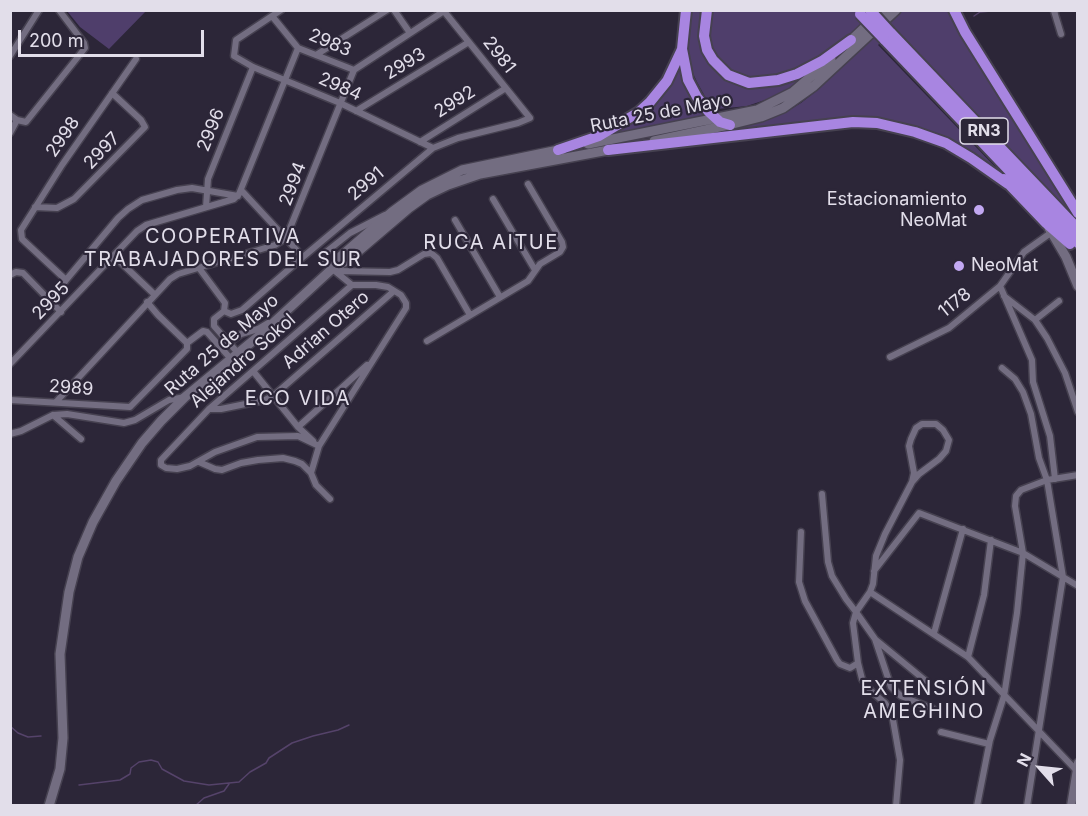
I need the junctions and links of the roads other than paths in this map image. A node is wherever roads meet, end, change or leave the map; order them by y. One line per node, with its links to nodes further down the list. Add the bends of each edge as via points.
1 (39, 10): 23 (street)
2 (59, 10): 35 (street, via 85,48 26,122)
3 (280, 10): 14 (street)
4 (387, 10): 22 (street)
5 (394, 10): 15 (street)
6 (686, 10): 21 (highway)
7 (707, 10): 18 (highway, via 707,50 728,75 750,83 778,81 797,74)
8 (883, 10): 18 (main road, Ruta 25 de Mayo)
9 (896, 10): 37 (main road, Ruta 25 de Mayo, via 797,99 774,112)
10 (954, 10): 51 (highway)
11 (444, 11): 15 (street); 19 (street, 2981)
12 (860, 11): 17 (highway, RN3, bridge)
13 (1055, 11): 16 (street)
14 (272, 16): 20 (street, 2983); 25 (street, 2984, via 236,40 234,56)
15 (410, 33): 26 (street)
16 (1061, 34)
17 (887, 36): 36 (highway, RN3); 54 (highway, RN3)
18 (851, 40): 34 (main road, Ruta 25 de Mayo, via 786,97 757,110)
19 (469, 42): 28 (street, 2981); 31 (street, 2993)
20 (298, 48): 22 (street, 2983); 27 (street)
21 (682, 49): 34 (highway, via 693,92); 41 (highway, via 667,81 639,112 599,136)
22 (316, 55): 26 (street, 2983)
23 (10, 56)
24 (136, 59): 29 (street, 2998)
25 (253, 67): 27 (street, 2984); 45 (street, 2996)
26 (354, 70): 30 (street, 2994)
27 (286, 80): 30 (street, 2984); 46 (street)
28 (506, 88): 33 (street, 2981); 39 (street, 2992)
29 (112, 93): 48 (street, 2998); 48 (street, 2997, via 145,128 74,199 57,208)
30 (340, 103): 31 (street, 2984); 55 (street, 2994)
31 (356, 111): 39 (street, 2984)
32 (10, 115): 35 (street)
33 (530, 118): 40 (street, 2991)
34 (716, 119): 37 (highway); 41 (main road, Ruta 25 de Mayo)
35 (18, 120): 38 (street)
36 (962, 124): 44 (highway); 56 (highway, RN3)
37 (730, 125): 42 (main road, Ruta 25 de Mayo)
38 (10, 133)
39 (420, 142): 40 (street, 2984)
40 (433, 148): 59 (street, 2991)
41 (558, 150): 50 (main road, Ruta 25 de Mayo, via 462,170 422,190)
42 (608, 150): 44 (highway, via 853,122 877,123 946,143); 61 (main road, Ruta 25 de Mayo, via 480,174 448,185 409,208)
43 (528, 184): 62 (street, via 563,247)
44 (1008, 184): 53 (highway)
45 (207, 190): 46 (street, 2995); 49 (street, 2996); 64 (street, 2995, via 177,190 142,200 107,231)
46 (240, 193): 49 (street, 2995, via 234,199); 55 (street)
47 (494, 199): 62 (street)
48 (35, 207): 64 (street, 2998, via 20,235)
49 (206, 207): 58 (street, 2995, via 146,225)
50 (392, 212): 61 (main road, Ruta 25 de Mayo, via 340,257); 61 (street, via 350,232 326,252 325,263)
51 (1077, 213)
52 (455, 220): 71 (street)
53 (1049, 228): 57 (highway); 66 (street, 1178, via 1024,252); 67 (main road)
54 (1077, 229)
55 (286, 238): 59 (street); 60 (street, via 275,245)
56 (1077, 243)
57 (1077, 250)
58 (114, 256): 69 (street); 76 (street, 2995)
59 (303, 257): 75 (street, 2991, via 242,310 231,314)
60 (198, 268): 69 (street, via 178,274); 75 (street, via 225,303)
61 (335, 269): 65 (street); 77 (main road, Ruta 25 de Mayo); 78 (street, via 390,272 431,253)
62 (535, 270): 71 (street, via 528,281)
63 (10, 274): 73 (street, via 22,273)
64 (66, 280): 73 (street, 2995)
65 (352, 285): 68 (street, via 376,285); 89 (street, Alejandro Sokol)
66 (1000, 286): 70 (street); 85 (street, 1178, via 949,328)
67 (1077, 286)
68 (394, 291): 86 (street, via 406,303); 90 (street, Adrian Otero)
69 (154, 294): 74 (street)
70 (1004, 296): 79 (street); 104 (street, via 1032,360 1033,382 1050,436)
71 (500, 297): 78 (street)
72 (1059, 301): 79 (street)
73 (51, 302): 76 (street)
74 (147, 302): 81 (street); 93 (street)
75 (224, 311): 82 (street, via 214,319 214,326)
76 (61, 312): 87 (street, 2995)
77 (281, 315): 82 (street); 84 (main road, Ruta 25 de Mayo)
78 (470, 315): 80 (street)
79 (1035, 320): 95 (street, via 1065,373)
80 (428, 341)
81 (188, 343): 83 (street, via 205,331); 93 (street, 2989, via 187,350 130,407)
82 (229, 343): 83 (street); 84 (street)
83 (222, 349): 84 (street)
84 (235, 356): 91 (main road, Ruta 25 de Mayo)
85 (890, 357)
86 (372, 361): 97 (street); 100 (street)
87 (10, 364)
88 (1002, 368): 104 (street, via 1023,392 1039,458)
89 (253, 371): 90 (street); 94 (street, Alejandro Sokol)
90 (273, 396): 94 (street, Adrian Otero); 97 (street)
91 (185, 397): 96 (street, via 170,400 124,423 67,414); 128 (main road, Ruta 25 de Mayo, via 148,436 116,481 78,557 64,619 60,654 63,738 60,769)
92 (10, 400): 93 (street, 2989)
93 (56, 402)
94 (209, 409): 101 (street, Alejandro Sokol, via 160,460 166,468 177,469)
95 (1077, 412)
96 (51, 416): 98 (street); 99 (street)
97 (298, 427): 100 (street)
98 (10, 434)
99 (81, 439)
100 (319, 446): 101 (street, via 298,436 256,436); 102 (street)
101 (199, 462): 102 (street, via 222,470 241,463 283,458 302,464)
102 (311, 473): 107 (street, via 316,485)
103 (1077, 475): 104 (street)
104 (1051, 480): 111 (street, via 1016,496); 113 (street)
105 (912, 482): 105 (street, via 946,451 949,440 936,424 922,424 911,439); 112 (street, via 885,534)
106 (822, 494): 116 (street, via 832,576)
107 (330, 499)
108 (963, 529): 110 (street); 112 (street, via 919,513); 117 (street)
109 (801, 532): 120 (street, via 800,582 805,601 840,664 850,668)
110 (991, 540): 111 (street); 119 (street, via 984,595)
111 (1023, 553): 113 (street); 122 (street)
112 (874, 572): 115 (street)
113 (1063, 577): 114 (street); 124 (street)
114 (1077, 586)
115 (870, 592): 116 (street); 117 (street)
116 (856, 612): 118 (street); 120 (street, via 853,623)
117 (934, 633): 119 (street)
118 (875, 639): 121 (street); 123 (street, via 895,692)
119 (969, 657): 122 (street)
120 (858, 663): 129 (street, via 862,679 892,714 900,760)
121 (927, 682)
122 (1005, 696): 124 (street); 126 (street)
123 (933, 709)
124 (1038, 731): 127 (street); 131 (street)
125 (941, 732): 126 (street)
126 (989, 744): 130 (street)
127 (1077, 768): 132 (street)
128 (49, 806)
129 (896, 806)
130 (977, 806)
131 (1027, 806)
132 (1071, 806)

